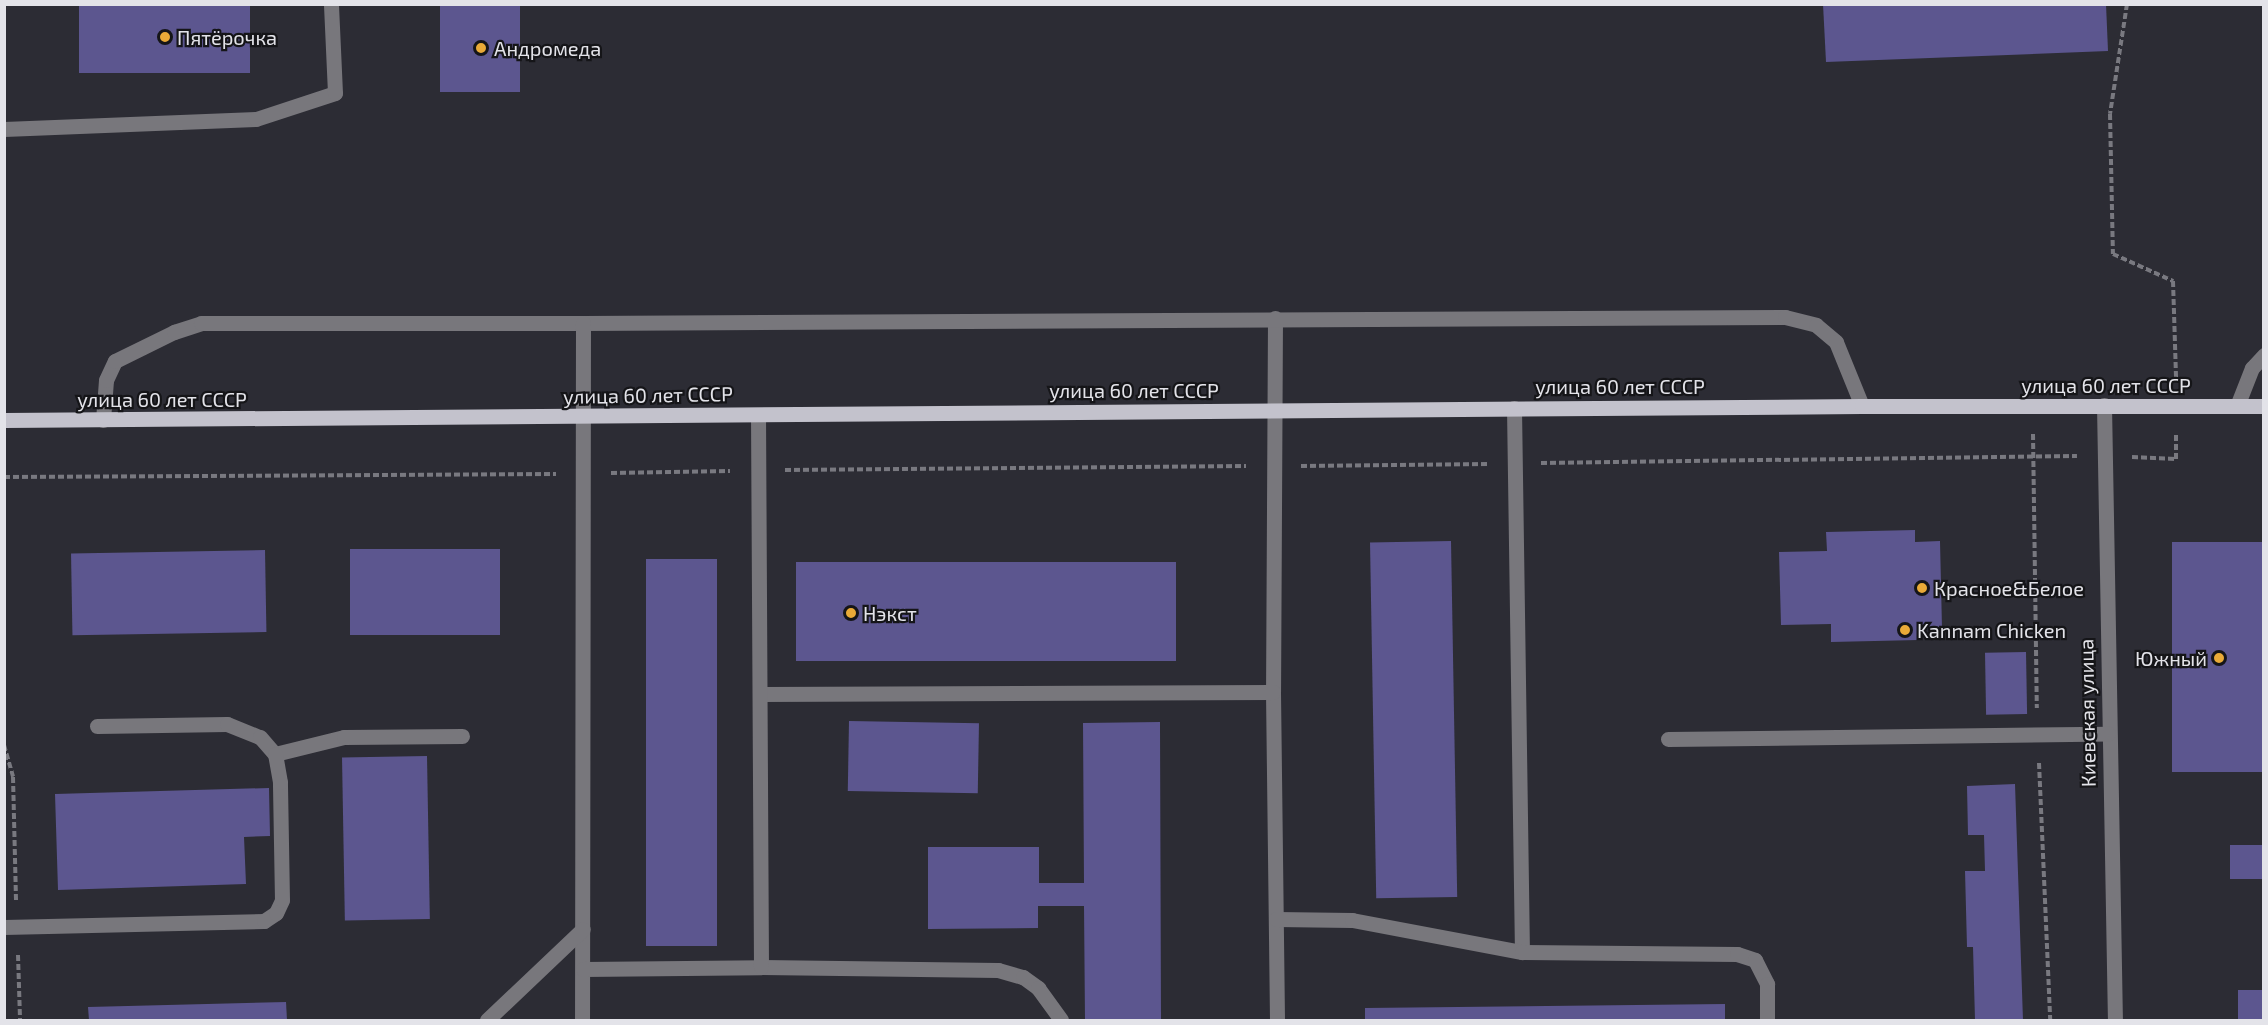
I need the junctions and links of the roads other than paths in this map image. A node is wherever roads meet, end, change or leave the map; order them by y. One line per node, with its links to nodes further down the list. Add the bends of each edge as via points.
1 (331, 4): 2 (street, via 335,93 256,119)
2 (4, 129)
3 (1275, 318): 4 (street); 7 (street, via 1785,317 1816,325 1836,342); 11 (street)
4 (583, 323): 13 (street); 15 (street, via 201,323 115,362 106,381)
5 (2264, 355): 8 (street, via 2252,368)
6 (2104, 405): 7 (main road, улица 60 лет СССР); 8 (main road, улица 60 лет СССР); 19 (street, Киевская улица)
7 (1862, 406): 10 (main road, улица 60 лет СССР)
8 (2237, 406): 9 (main road, улица 60 лет СССР)
9 (2264, 406)
10 (1514, 408): 11 (main road, улица 60 лет СССР); 26 (street)
11 (1274, 410): 12 (main road, улица 60 лет СССР); 16 (street)
12 (758, 415): 13 (main road, улица 60 лет СССР); 17 (street)
13 (584, 417): 15 (main road, улица 60 лет СССР); 25 (street)
14 (4, 420): 15 (main road, улица 60 лет СССР)
15 (103, 420)
16 (1273, 692): 17 (street); 23 (street)
17 (761, 694): 27 (street)
18 (97, 726): 22 (street, via 226,724 260,737)
19 (2108, 734): 21 (street); 34 (street, Киевская улица)
20 (462, 736): 22 (street, via 344,737)
21 (1668, 739)
22 (275, 754): 24 (street, via 280,782 282,900 276,913 264,921)
23 (1276, 919): 26 (street, via 1352,920); 32 (street)
24 (11, 927)
25 (583, 929): 28 (street); 29 (street)
26 (1522, 952): 33 (street, via 1737,954 1755,960 1767,984)
27 (761, 967): 28 (street); 31 (street, via 998,970 1023,976 1038,988)
28 (583, 969): 30 (street)
29 (487, 1020)
30 (582, 1020)
31 (1061, 1020)
32 (1277, 1020)
33 (1767, 1020)
34 (2115, 1020)

